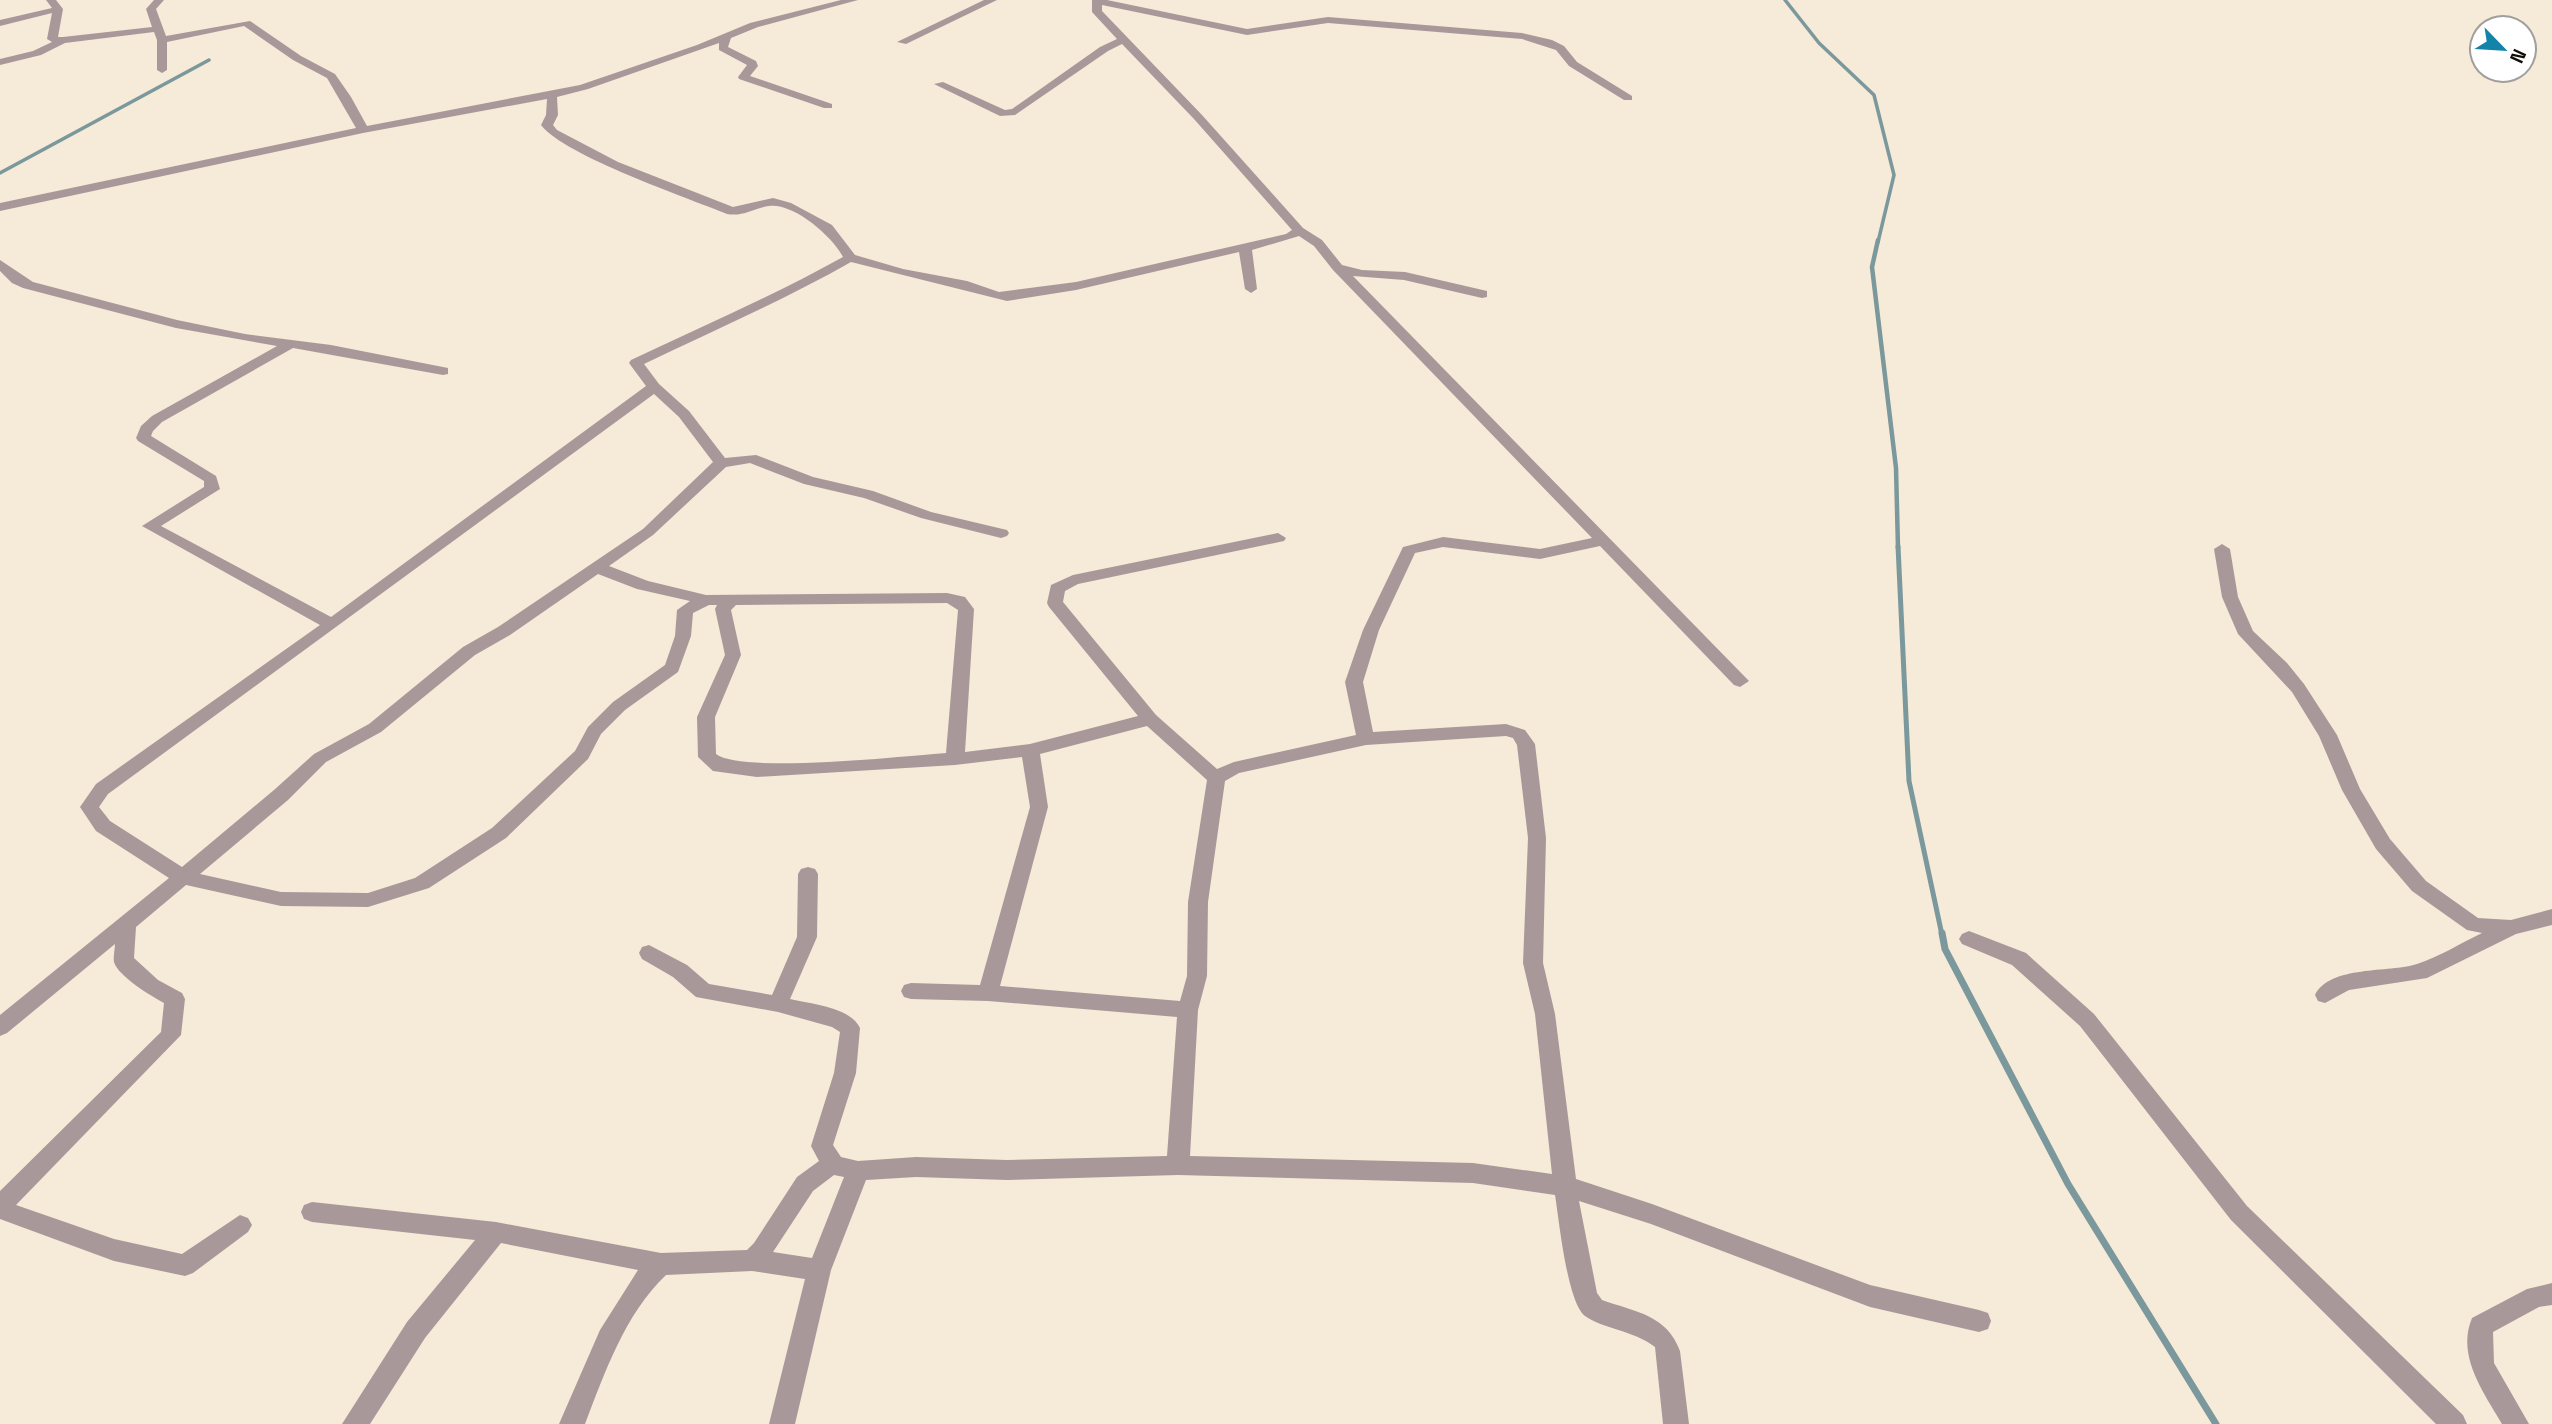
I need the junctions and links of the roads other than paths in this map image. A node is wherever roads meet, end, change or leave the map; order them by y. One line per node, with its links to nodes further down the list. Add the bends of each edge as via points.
1 (51, 0): 6 (street)
2 (853, 0): 9 (street, via 754,25)
3 (992, 0): 13 (street)
4 (1098, 0): 11 (street, via 1097,12); 18 (street, via 1247,32 1328,20 1522,36 1560,48 1573,64)
5 (157, 1): 8 (street, via 151,9)
6 (58, 9): 7 (street); 12 (street, via 52,39)
7 (0, 23)
8 (157, 29): 10 (street); 12 (street)
9 (726, 37): 17 (street); 20 (street, via 723,48 752,63 743,77)
10 (162, 40): 15 (street); 21 (street, via 246,23 331,76)
11 (1123, 40): 16 (street, via 1015,112 1004,114); 23 (street)
12 (62, 41): 14 (street)
13 (901, 42)
14 (0, 62)
15 (162, 70)
16 (939, 83)
17 (552, 95): 21 (street); 25 (street, via 547,125 553,132 614,164 731,211 773,202 790,207 820,220 842,241)
18 (1628, 98)
19 (343, 100): 21 (street)
20 (828, 106)
21 (363, 130): 22 (street)
22 (0, 207)
23 (1299, 231): 24 (street); 27 (street, via 1318,243)
24 (1245, 247): 25 (street, via 1007,297); 28 (street)
25 (850, 258): 32 (street, via 793,290 636,363)
26 (0, 264): 30 (street, via 28,285 176,324)
27 (1337, 267): 29 (street, via 1360,274 1405,275); 36 (street)
28 (1251, 289)
29 (1482, 294)
30 (291, 344): 31 (street); 41 (street, via 146,429 143,438 211,479 212,489 150,526)
31 (443, 370)
32 (654, 387): 33 (street, via 684,414); 41 (street)
33 (721, 463): 34 (street, via 751,458 808,481); 38 (street, via 648,532)
34 (1000, 533)
35 (1278, 538): 43 (street, via 1073,580 1056,589 1055,603)
36 (1602, 541): 42 (street); 44 (street, via 1540,554 1443,542 1409,550 1371,630 1354,682)
37 (2222, 550): 52 (street, via 2230,597 2246,634 2298,688 2328,735 2351,790 2383,844 2419,886 2474,925)
38 (595, 567): 39 (street, via 643,585); 49 (street, via 469,651 375,728 320,758)
39 (706, 600): 40 (street); 49 (street, via 685,610 683,636 672,668 619,706 594,731 582,755 499,833 422,883 368,900 281,899)
40 (731, 600): 46 (street, via 958,601 966,609); 46 (street, via 723,609 733,655 706,716 707,757 719,766 757,771)
41 (332, 624): 49 (street, via 102,789 89,807 103,826)
42 (1740, 681)
43 (1150, 719): 45 (street); 47 (street)
44 (1366, 738): 47 (street, via 1234,768); 64 (street, via 1506,730 1519,734 1526,744 1537,838 1533,963 1545,1014)
45 (1030, 750): 46 (street); 56 (street, via 1039,807)
46 (955, 759)
47 (1216, 778): 59 (street, via 1198,902 1197,976)
48 (808, 874): 58 (street, via 807,937)
49 (183, 877): 51 (street)
50 (2552, 917): 52 (street)
51 (126, 924): 60 (street); 65 (street, via 124,961 151,986 175,999 172,1035)
52 (2511, 928): 57 (street, via 2420,972 2345,983)
53 (1969, 939): 78 (street, via 2019,959 2087,1020 2239,1213)
54 (649, 953): 58 (street, via 703,991)
55 (911, 990): 56 (street)
56 (988, 993): 59 (street)
57 (2325, 995)
58 (778, 1004): 62 (street, via 838,1020 850,1028 845,1078 822,1146)
59 (1188, 1010): 61 (street)
60 (0, 1027)
61 (1178, 1165): 63 (street); 64 (street, via 1473,1173)
62 (834, 1166): 63 (street); 69 (street, via 804,1184)
63 (858, 1171): 71 (street)
64 (1565, 1186): 73 (street, via 1870,1296); 77 (street, via 1586,1298 1594,1308 1650,1329 1664,1340)
65 (0, 1207): 67 (street, via 96,1247 147,1261 185,1265)
66 (312, 1212): 68 (street)
67 (240, 1225)
68 (496, 1232): 70 (street); 74 (street, via 416,1331)
69 (752, 1260): 70 (street); 71 (street)
70 (661, 1264): 75 (street, via 626,1308)
71 (819, 1270): 76 (street)
72 (2552, 1294): 79 (street, via 2535,1297 2481,1326 2482,1365)
73 (1979, 1321)
74 (355, 1424)
75 (572, 1424)
76 (782, 1424)
77 (1676, 1424)
78 (2454, 1424)
79 (2516, 1424)

